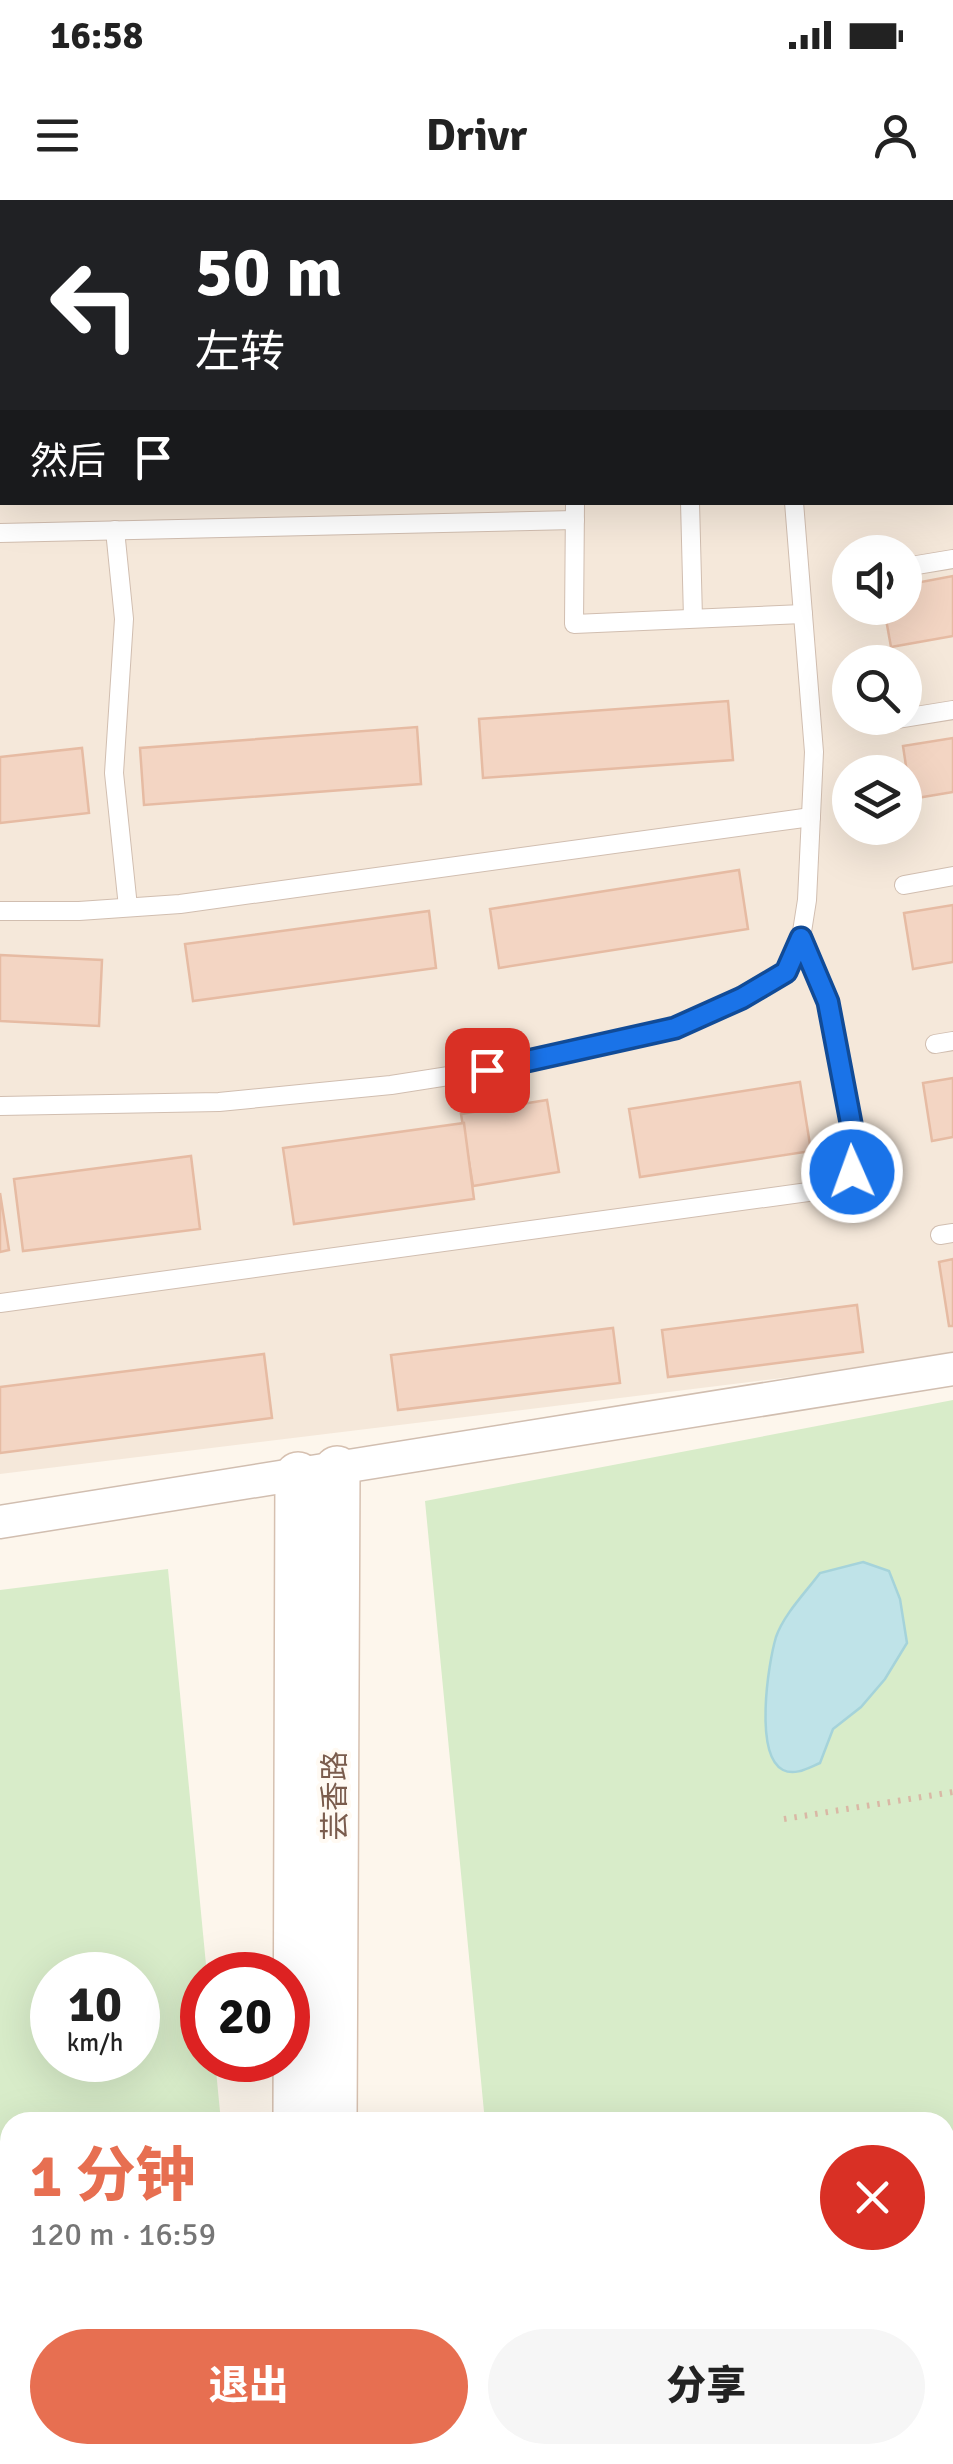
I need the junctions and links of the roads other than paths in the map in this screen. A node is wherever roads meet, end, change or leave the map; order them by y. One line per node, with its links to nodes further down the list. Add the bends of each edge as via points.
1 (690, 505): 9 (lane)
2 (794, 505): 8 (lane)
3 (575, 511): 4 (lane); 9 (lane, via 574,624)
4 (115, 530): 5 (lane); 15 (lane, via 124,619 114,773)
5 (0, 533)
6 (953, 559): 7 (lane)
7 (922, 564)
8 (803, 614): 9 (lane); 12 (lane, via 814,752)
9 (693, 618)
10 (953, 710): 11 (lane)
11 (922, 715)
12 (811, 817): 15 (lane); 17 (lane)
13 (953, 876): 14 (lane)
14 (904, 885)
15 (128, 907): 16 (lane)
16 (0, 911)
17 (801, 938): 18 (lane, via 786,972 742,998 675,1028 519,1065 390,1086 219,1102); 19 (lane, via 828,1002 855,1144 852,1172 838,1188)
18 (0, 1106)
19 (0, 1303)
20 (953, 1369): 21 (street)
21 (318, 1472): 22 (street); 23 (street, 芸香路); 24 (street, 芸香路)
22 (0, 1522)
23 (296, 2112)
24 (334, 2112)

